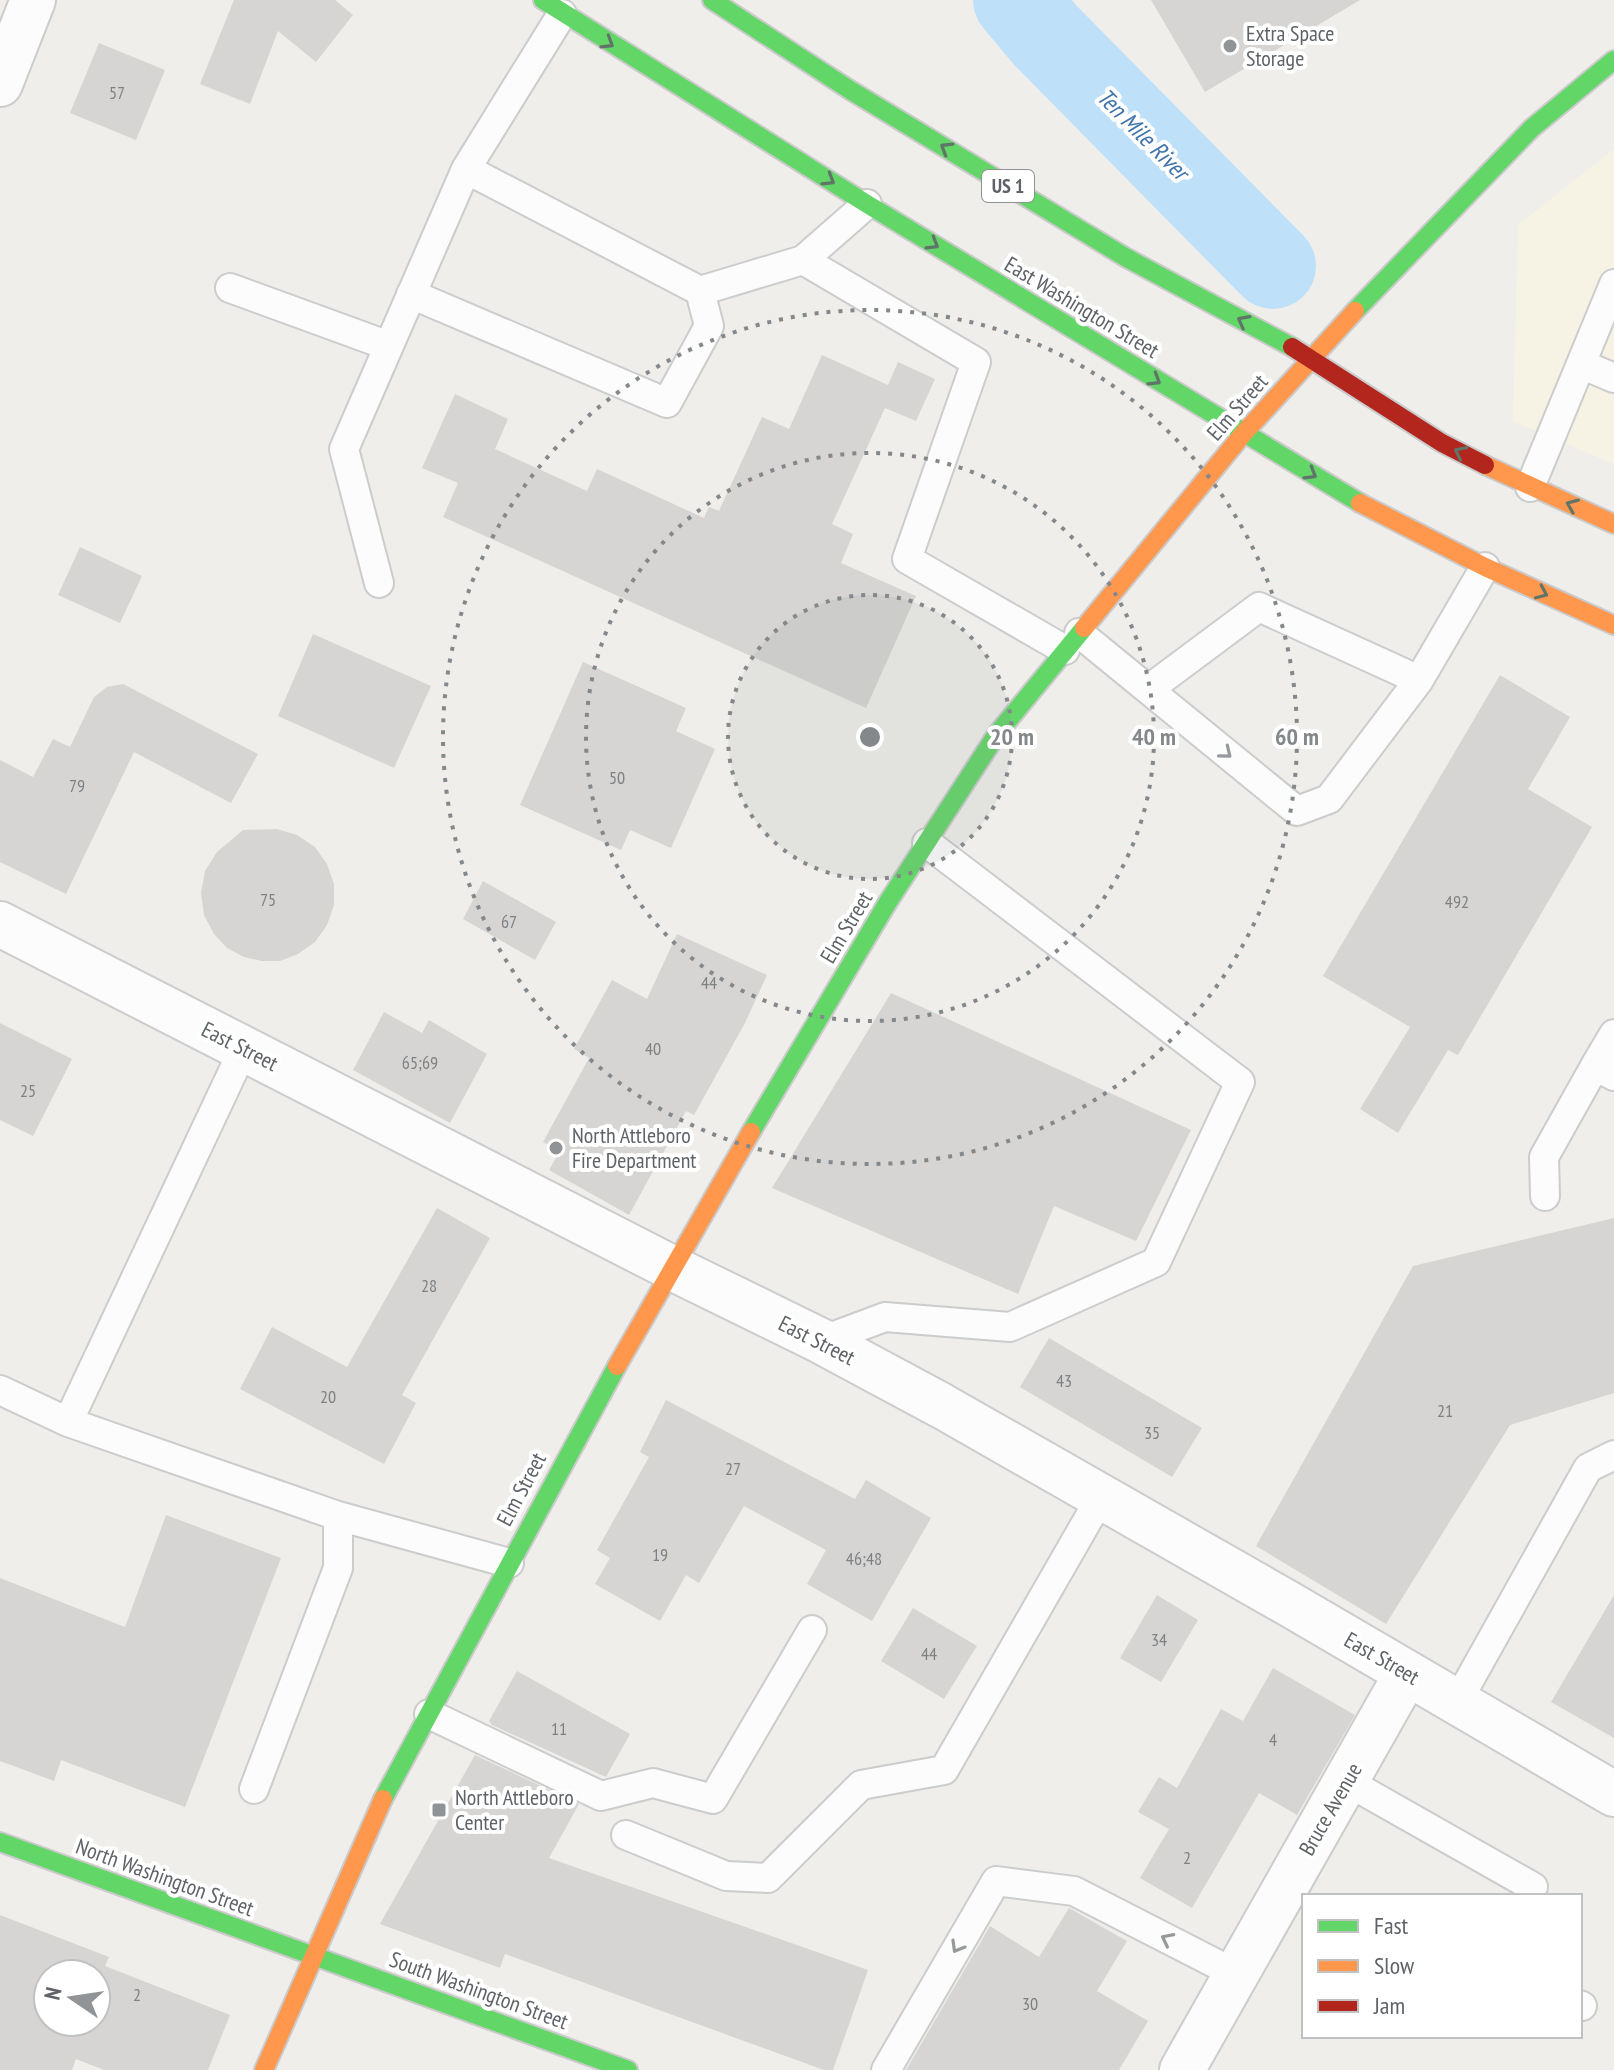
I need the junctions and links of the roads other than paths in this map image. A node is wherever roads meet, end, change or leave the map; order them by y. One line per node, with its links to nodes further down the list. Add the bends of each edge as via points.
1 (712, 0): 14 (main road, US 1, one-way to 1, via 1125,257)
2 (552, 7): 6 (lane); 7 (main road, East Washington Street, one-way to 7)
3 (17, 22): 5 (street)
4 (1613, 62): 14 (main road, Elm Street, via 1532,128)
5 (0, 84)
6 (466, 169): 11 (lane); 12 (lane)
7 (867, 204): 8 (lane); 17 (main road, East Washington Street, one-way to 17)
8 (803, 260): 11 (lane); 23 (lane, via 976,362 907,559)
9 (1614, 284): 15 (lane)
10 (230, 288): 13 (lane)
11 (700, 291): 12 (lane, via 709,326 667,403)
12 (411, 294): 13 (lane)
13 (389, 346): 21 (lane, via 344,449)
14 (1312, 358): 17 (main road, Elm Street); 18 (main road, US 1, one-way to 14, via 1442,443)
15 (1581, 364): 16 (lane); 18 (lane)
16 (1614, 378)
17 (1243, 434): 20 (main road, East Washington Street, one-way to 20, via 1370,509); 23 (main road, Elm Street)
18 (1530, 487): 19 (main road, US 1, one-way to 18)
19 (1614, 524)
20 (1485, 567): 22 (main road, East Washington Street, one-way to 22); 24 (lane)
21 (379, 583)
22 (1614, 625)
23 (1072, 641): 25 (lane); 26 (main road, Elm Street, via 997,734)
24 (1419, 680): 25 (lane, via 1259,607); 25 (lane, one-way to 24, via 1297,811 1329,799)
25 (1149, 689)
26 (927, 843): 32 (main road, Elm Street); 33 (lane, via 1240,1082 1156,1262 1010,1327 885,1317)
27 (0, 924): 29 (street, East Street)
28 (1614, 1034): 30 (lane)
29 (244, 1048): 32 (street, East Street); 35 (lane)
30 (1605, 1071): 31 (lane, via 1544,1157)
31 (1545, 1196)
32 (672, 1268): 33 (street, East Street); 39 (main road, Elm Street)
33 (821, 1341): 37 (street, East Street)
34 (0, 1390): 35 (lane)
35 (68, 1422): 38 (lane)
36 (1614, 1455): 42 (lane, via 1588,1468)
37 (1101, 1497): 41 (street, East Street); 47 (lane, via 944,1770 861,1785 768,1878 726,1876)
38 (338, 1516): 39 (lane); 45 (lane, via 338,1568)
39 (509, 1563): 43 (main road, Elm Street)
40 (812, 1630): 43 (lane, via 713,1799 653,1783 601,1796)
41 (1407, 1673): 42 (street, East Street); 44 (street, Bruce Avenue)
42 (1457, 1702): 46 (street, East Street)
43 (429, 1714): 50 (main road, Elm Street, via 385,1795)
44 (1346, 1781): 49 (lane, via 1533,1887); 51 (street, Bruce Avenue)
45 (254, 1789)
46 (1614, 1794)
47 (626, 1835)
48 (0, 1842): 50 (main road, North Washington Street)
49 (1529, 1894)
50 (314, 1957): 52 (main road, Elm Street); 53 (main road, South Washington Street)
51 (1236, 1974): 54 (lane, one-way to 54, via 1074,1891 996,1881); 55 (street, Bruce Avenue)
52 (264, 2070)
53 (628, 2070)
54 (886, 2070)
55 (1182, 2070)

